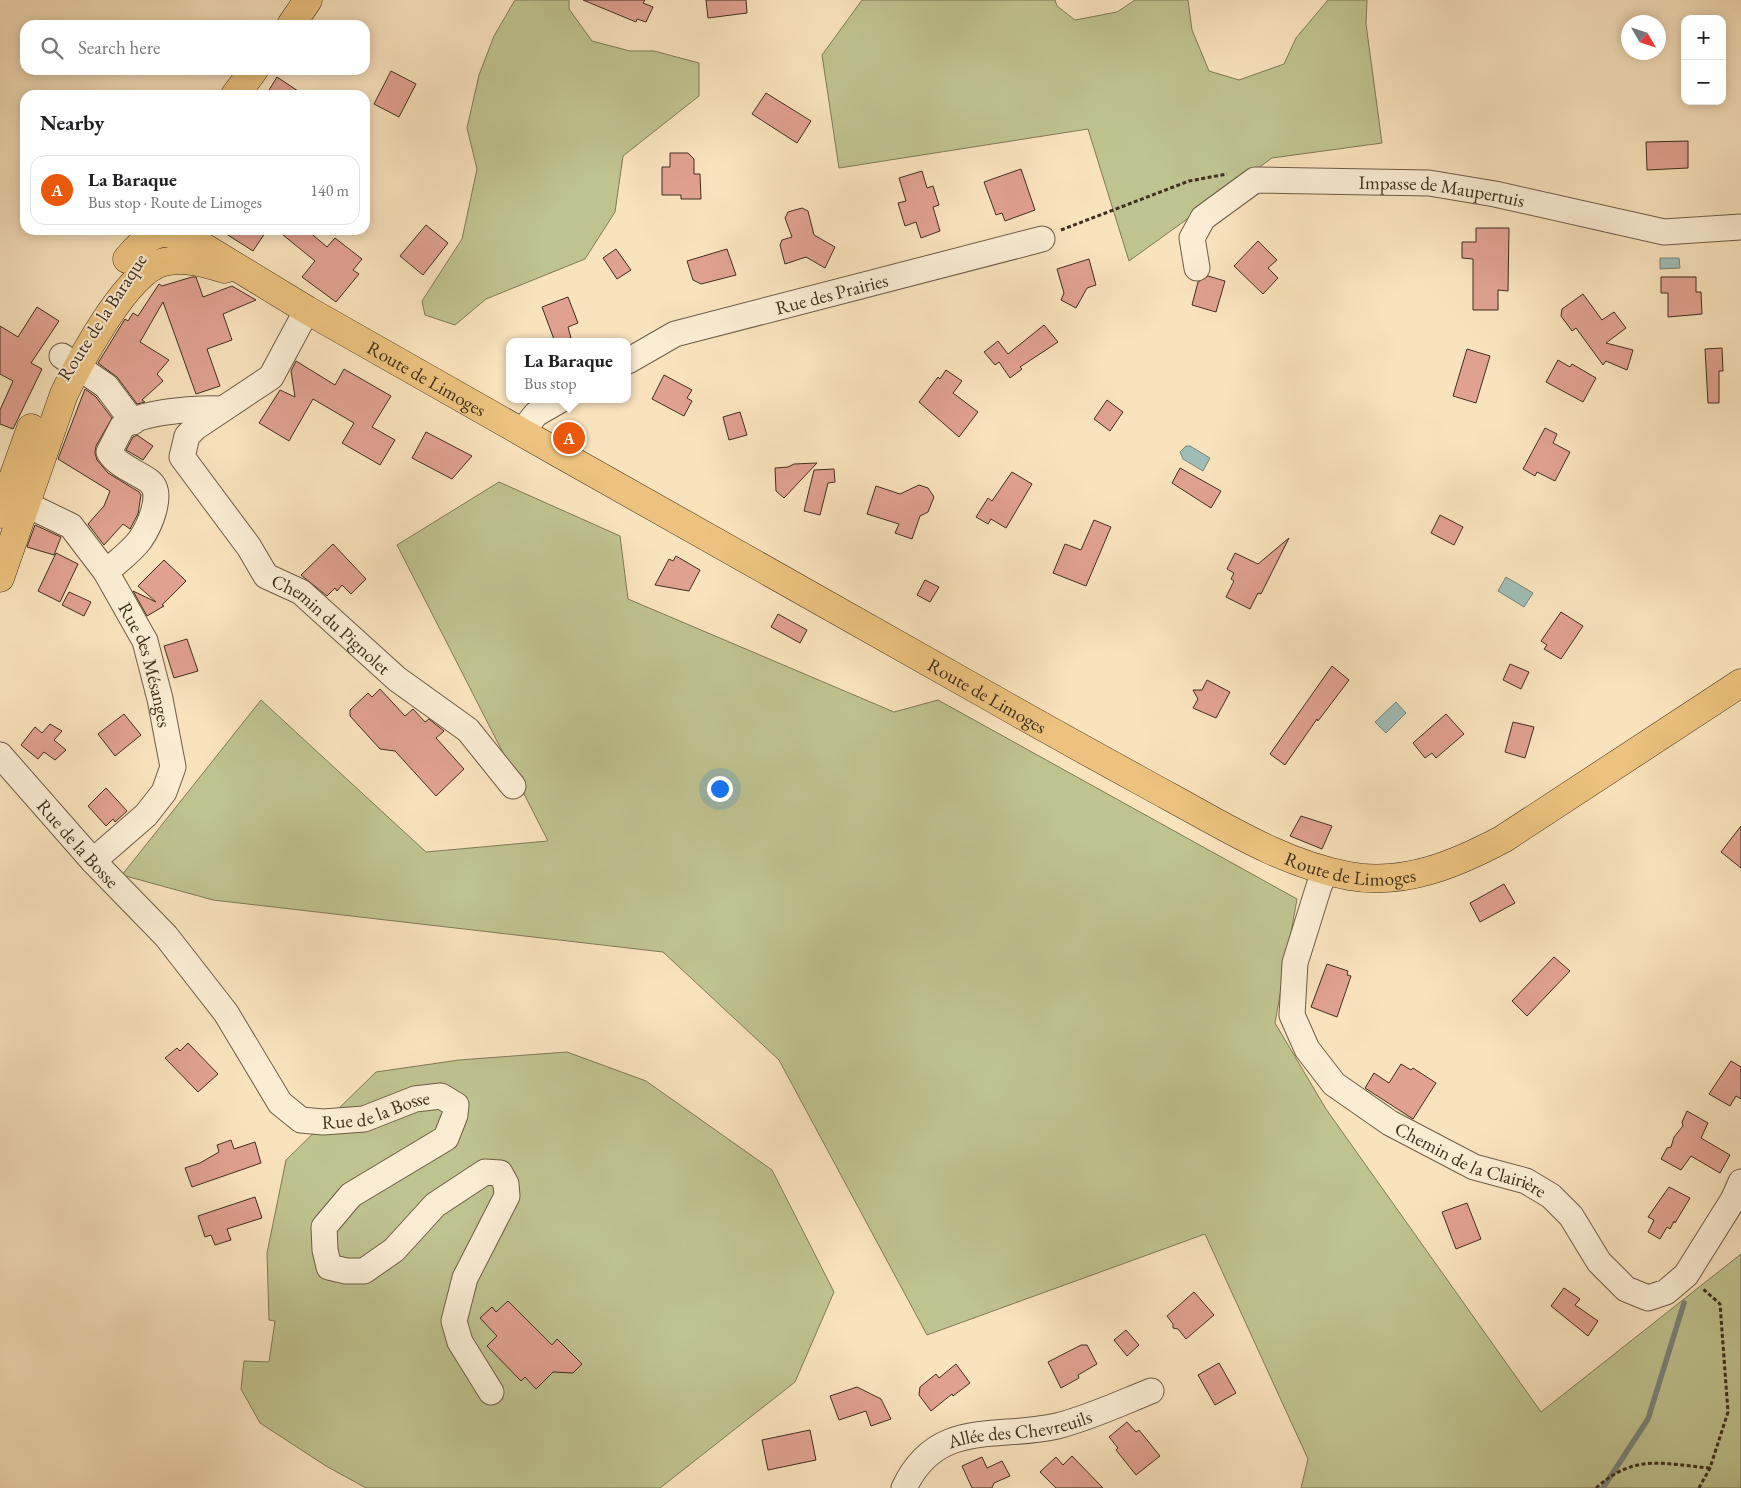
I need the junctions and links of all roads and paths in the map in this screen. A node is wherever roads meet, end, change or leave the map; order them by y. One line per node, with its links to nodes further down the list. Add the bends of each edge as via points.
1 (308, 0): 2 (main road)
2 (294, 20)
3 (250, 75): 6 (main road)
4 (258, 75): 7 (main road)
5 (265, 75): 8 (main road)
6 (240, 90)
7 (248, 90)
8 (258, 90)
9 (1255, 180): 10 (street, Impasse de Maupertuis, via 1429,183 1496,194 1664,232); 12 (path, via 1241,171 1189,181); 13 (street, via 1203,218 1192,238)
10 (1741, 227)
11 (169, 236): 14 (main road, Route de Limoges, via 199,262 248,276); 16 (main road, via 157,265 136,281); 16 (main road, Route de la Baraque, via 126,259)
12 (1042, 238): 15 (street, Rue des Prairies, via 675,334)
13 (1197, 268)
14 (307, 310): 18 (street, Chemin du Pignolet, via 271,377); 20 (main road, Route de Limoges)
15 (631, 359)
16 (69, 361): 19 (street, via 106,386); 21 (main road, Route de la Baraque, via 45,390)
17 (555, 403): 20 (street, via 536,414)
18 (222, 409): 19 (street, via 198,408 155,414); 27 (street, Chemin du Pignolet, via 187,436 182,457 249,547 266,576 301,592 397,679 468,730)
19 (133, 422): 23 (street, via 122,427 109,452 115,460 154,485 156,503 140,540)
20 (522, 431): 29 (main road, Route de Limoges, via 1063,739 1244,838)
21 (12, 503): 22 (main road, Route de la Baraque); 23 (street, Rue des Mésanges, via 71,526); 24 (main road, Route de la Baraque)
22 (0, 546)
23 (106, 572): 28 (street, Rue des Mésanges, via 145,641 173,767 164,792 146,815)
24 (0, 578)
25 (1741, 683): 29 (main road, Route de Limoges, via 1504,838 1463,860 1394,879 1352,877)
26 (0, 754): 28 (street, Rue de la Bosse)
27 (513, 786)
28 (93, 861): 33 (street, Rue de la Bosse, via 166,936 226,1013 280,1103 301,1120 364,1119 415,1099 441,1096 456,1106 446,1138 351,1195 324,1227 325,1250 329,1267 364,1271 394,1250 435,1205 485,1172 500,1173 506,1184 507,1196 465,1278 454,1320 460,1342)
29 (1326, 871): 31 (street, Chemin de la Clairière, via 1318,886 1295,963 1292,1015 1307,1049 1334,1084 1390,1123 1466,1162 1526,1180 1551,1196 1571,1216 1599,1262 1626,1289 1648,1298 1666,1292)
30 (1741, 1182): 31 (street, Chemin de la Clairière)
31 (1686, 1275): 34 (path, via 1720,1304 1728,1412)
32 (1151, 1391): 35 (street, Allée des Chevreuils, via 1065,1424 1034,1431 981,1433 953,1439 926,1455)
33 (491, 1392)
34 (1710, 1468): 36 (path, via 1648,1462 1612,1474); 37 (path)
35 (904, 1488)
36 (1596, 1488)
37 (1699, 1488)

